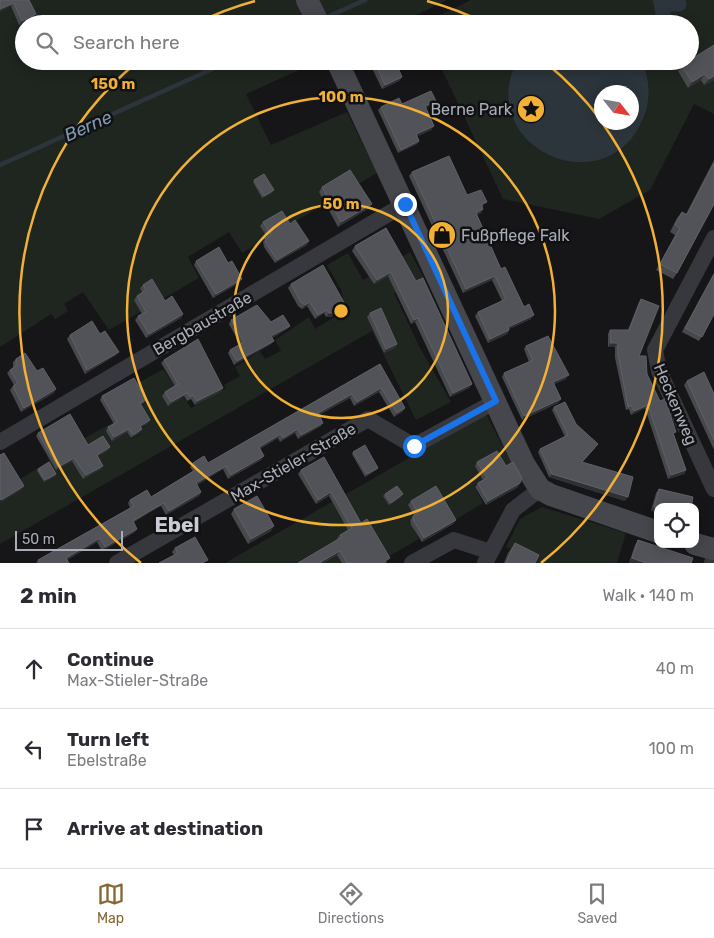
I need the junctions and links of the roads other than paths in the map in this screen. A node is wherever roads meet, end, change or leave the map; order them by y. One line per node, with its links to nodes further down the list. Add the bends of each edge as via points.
1 (307, 0): 2 (street)
2 (314, 15)
3 (341, 70): 4 (street)
4 (405, 204): 6 (street); 7 (street, Bergbaustraße)
5 (714, 238): 9 (street, Heckenweg, via 656,350 659,371)
6 (496, 401): 8 (street, via 524,464); 15 (street, Max-Stieler-Straße, via 414,446 368,419)
7 (0, 442)
8 (540, 489): 10 (street, via 563,501); 14 (street, via 513,510)
9 (714, 490)
10 (654, 531)
11 (699, 545): 12 (street)
12 (714, 550)
13 (714, 555): 17 (street)
14 (488, 557): 16 (street, via 454,540)
15 (117, 563)
16 (412, 563)
17 (712, 563)

